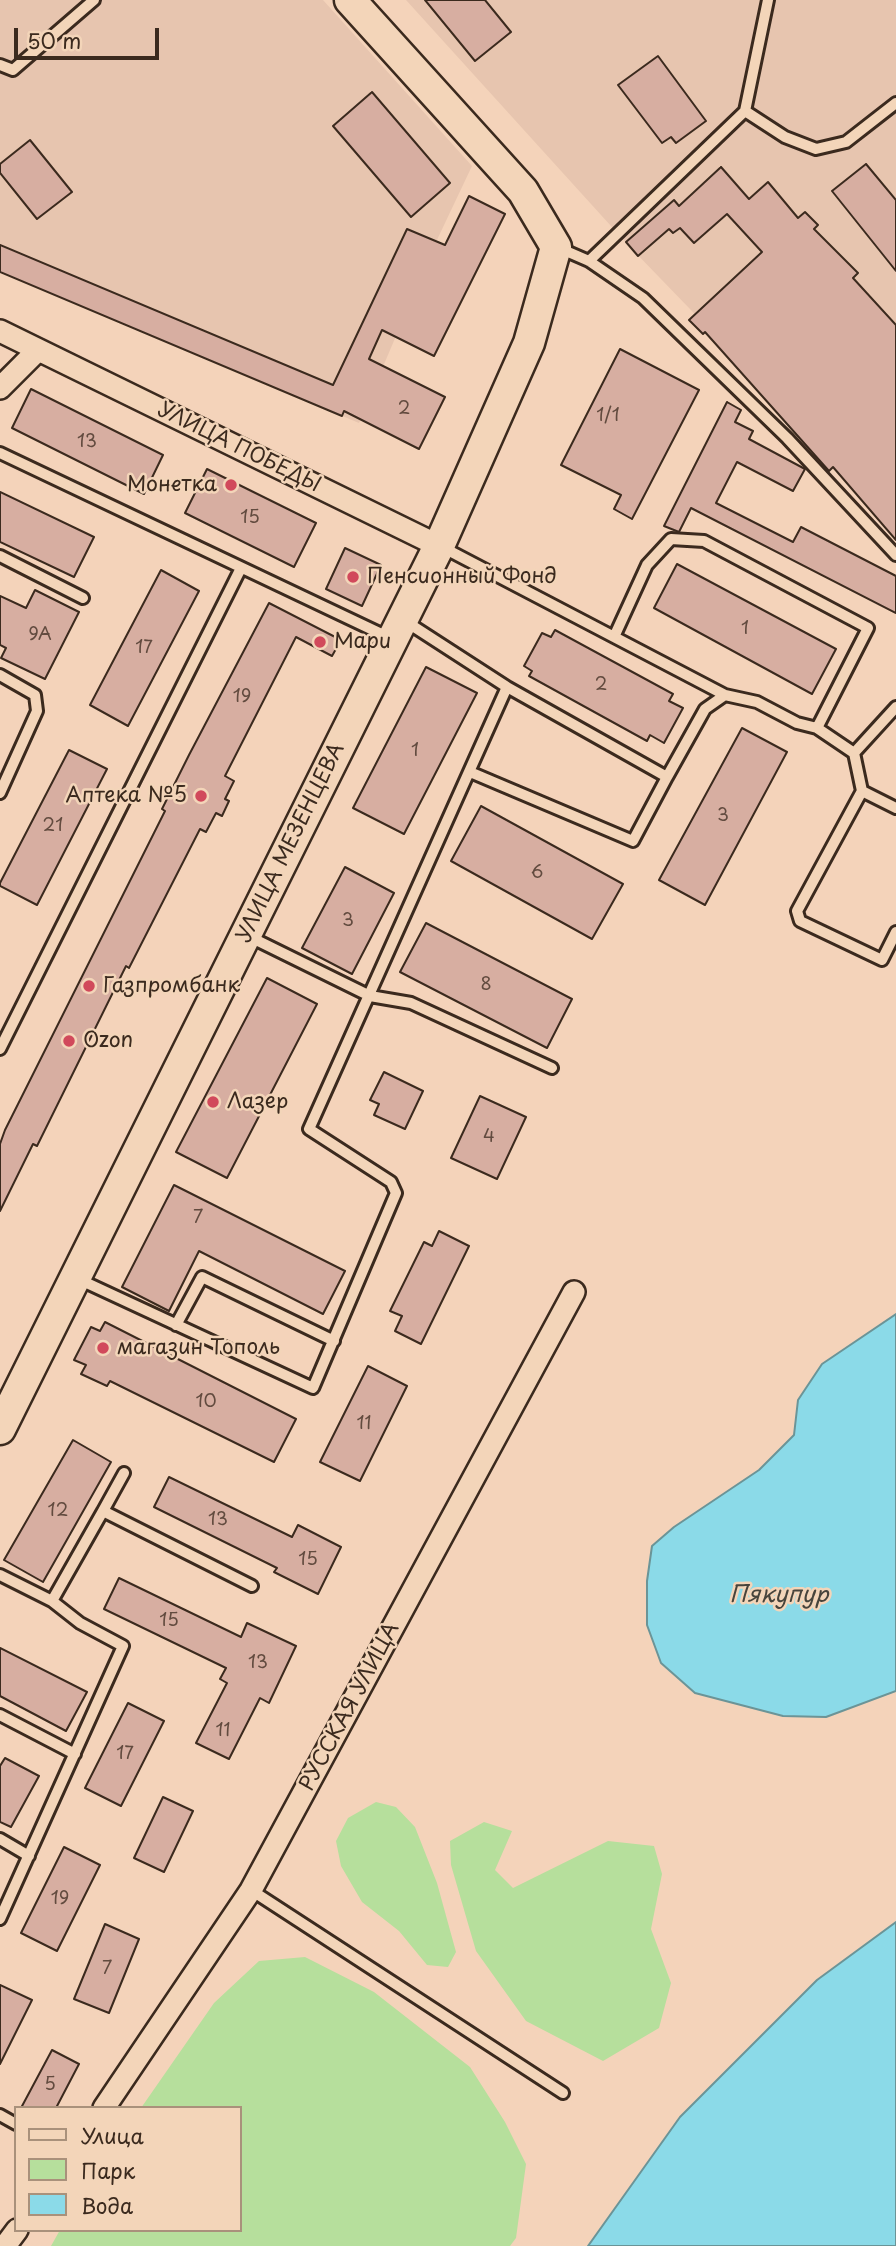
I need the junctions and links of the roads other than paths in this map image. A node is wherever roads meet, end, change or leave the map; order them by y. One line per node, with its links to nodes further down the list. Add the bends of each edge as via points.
1 (94, 0): 4 (lane, via 13,70)
2 (350, 0): 7 (main road, via 523,191)
3 (768, 0): 6 (lane)
4 (0, 65)
5 (896, 103): 6 (lane, via 846,142 816,149 785,137)
6 (745, 111): 8 (lane)
7 (556, 247): 8 (lane); 13 (main road, УЛИЦА МЕЗЕНЦЕВА, via 529,343)
8 (589, 261): 14 (lane, via 643,298 787,438)
9 (0, 331): 10 (street, УЛИЦА ПОБЕДЫ)
10 (38, 350): 11 (street); 13 (street, УЛИЦА ПОБЕДЫ)
11 (0, 388)
12 (0, 453): 16 (lane)
13 (439, 545): 18 (main road, УЛИЦА МЕЗЕНЦЕВА); 19 (lane)
14 (896, 555)
15 (0, 556): 17 (lane)
16 (240, 570): 18 (lane); 34 (lane)
17 (83, 598)
18 (397, 629): 21 (lane); 32 (main road, УЛИЦА МЕЗЕНЦЕВА)
19 (614, 637): 22 (lane); 24 (lane, via 647,565 671,539 704,541 868,628)
20 (0, 675): 29 (lane, via 35,695 37,711)
21 (507, 687): 26 (lane); 27 (lane)
22 (725, 695): 24 (lane, via 757,702); 27 (lane, via 705,709)
23 (896, 707): 25 (lane)
24 (817, 728): 25 (lane)
25 (854, 753): 28 (lane)
26 (471, 772): 27 (lane, via 633,841); 33 (lane)
27 (667, 777)
28 (862, 791): 30 (lane); 31 (lane, via 797,911 800,921 882,960)
29 (0, 793)
30 (896, 808)
31 (896, 932)
32 (245, 935): 33 (lane); 36 (main road, УЛИЦА МЕЗЕНЦЕВА)
33 (370, 996): 35 (lane, via 411,1003); 39 (lane, via 309,1129 391,1182 396,1193)
34 (0, 1049)
35 (552, 1068)
36 (75, 1278): 38 (lane); 40 (main road, УЛИЦА МЕЗЕНЦЕВА)
37 (574, 1292): 50 (street, РУССКАЯ УЛИЦА)
38 (176, 1325): 39 (lane, via 202,1277); 39 (lane, via 313,1388)
39 (334, 1341)
40 (0, 1429)
41 (124, 1473): 42 (lane)
42 (103, 1511): 44 (lane); 45 (lane)
43 (0, 1575): 45 (lane)
44 (252, 1586)
45 (52, 1601): 47 (lane, via 80,1623 123,1646)
46 (0, 1715): 47 (lane)
47 (75, 1754): 49 (lane)
48 (0, 1839): 49 (lane)
49 (29, 1856): 51 (lane)
50 (251, 1890): 52 (lane); 53 (street, РУССКАЯ УЛИЦА)
51 (0, 1919)
52 (563, 2093)
53 (105, 2106)

